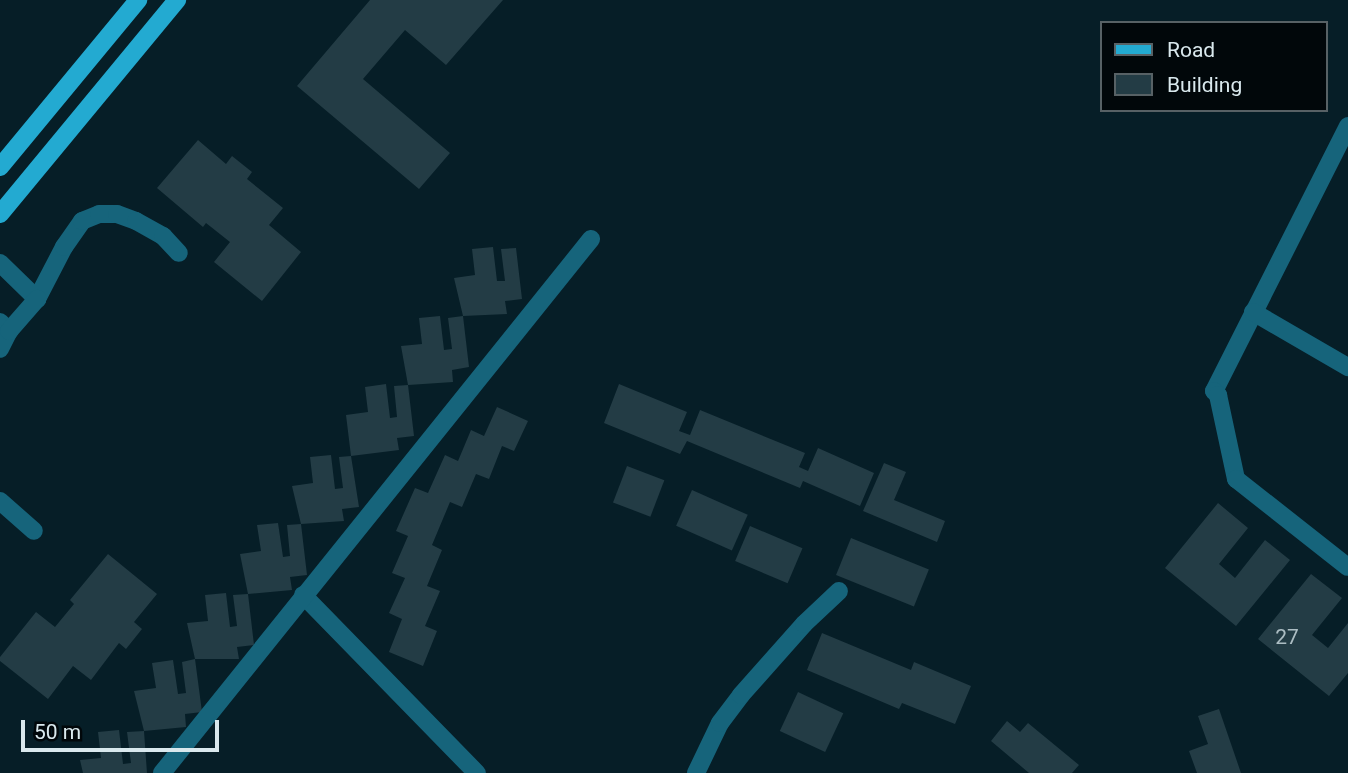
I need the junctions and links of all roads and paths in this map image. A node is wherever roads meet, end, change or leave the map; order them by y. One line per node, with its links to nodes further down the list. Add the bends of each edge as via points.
1 (138, 0): 4 (main road)
2 (177, 0): 5 (main road)
3 (1348, 126): 10 (street)
4 (0, 167)
5 (0, 214)
6 (591, 239): 18 (street)
7 (179, 253): 9 (street, via 163,236 136,221 99,214 82,221)
8 (0, 263): 9 (street)
9 (37, 299): 11 (street)
10 (1253, 312): 13 (street); 16 (street, via 1214,391 1236,479)
11 (4, 326): 12 (street)
12 (0, 349)
13 (1348, 367)
14 (0, 501): 15 (street)
15 (34, 531)
16 (1348, 567)
17 (839, 591): 21 (street, via 741,695 720,723)
18 (303, 595): 19 (street); 20 (street)
19 (162, 773)
20 (477, 773)
21 (696, 773)

